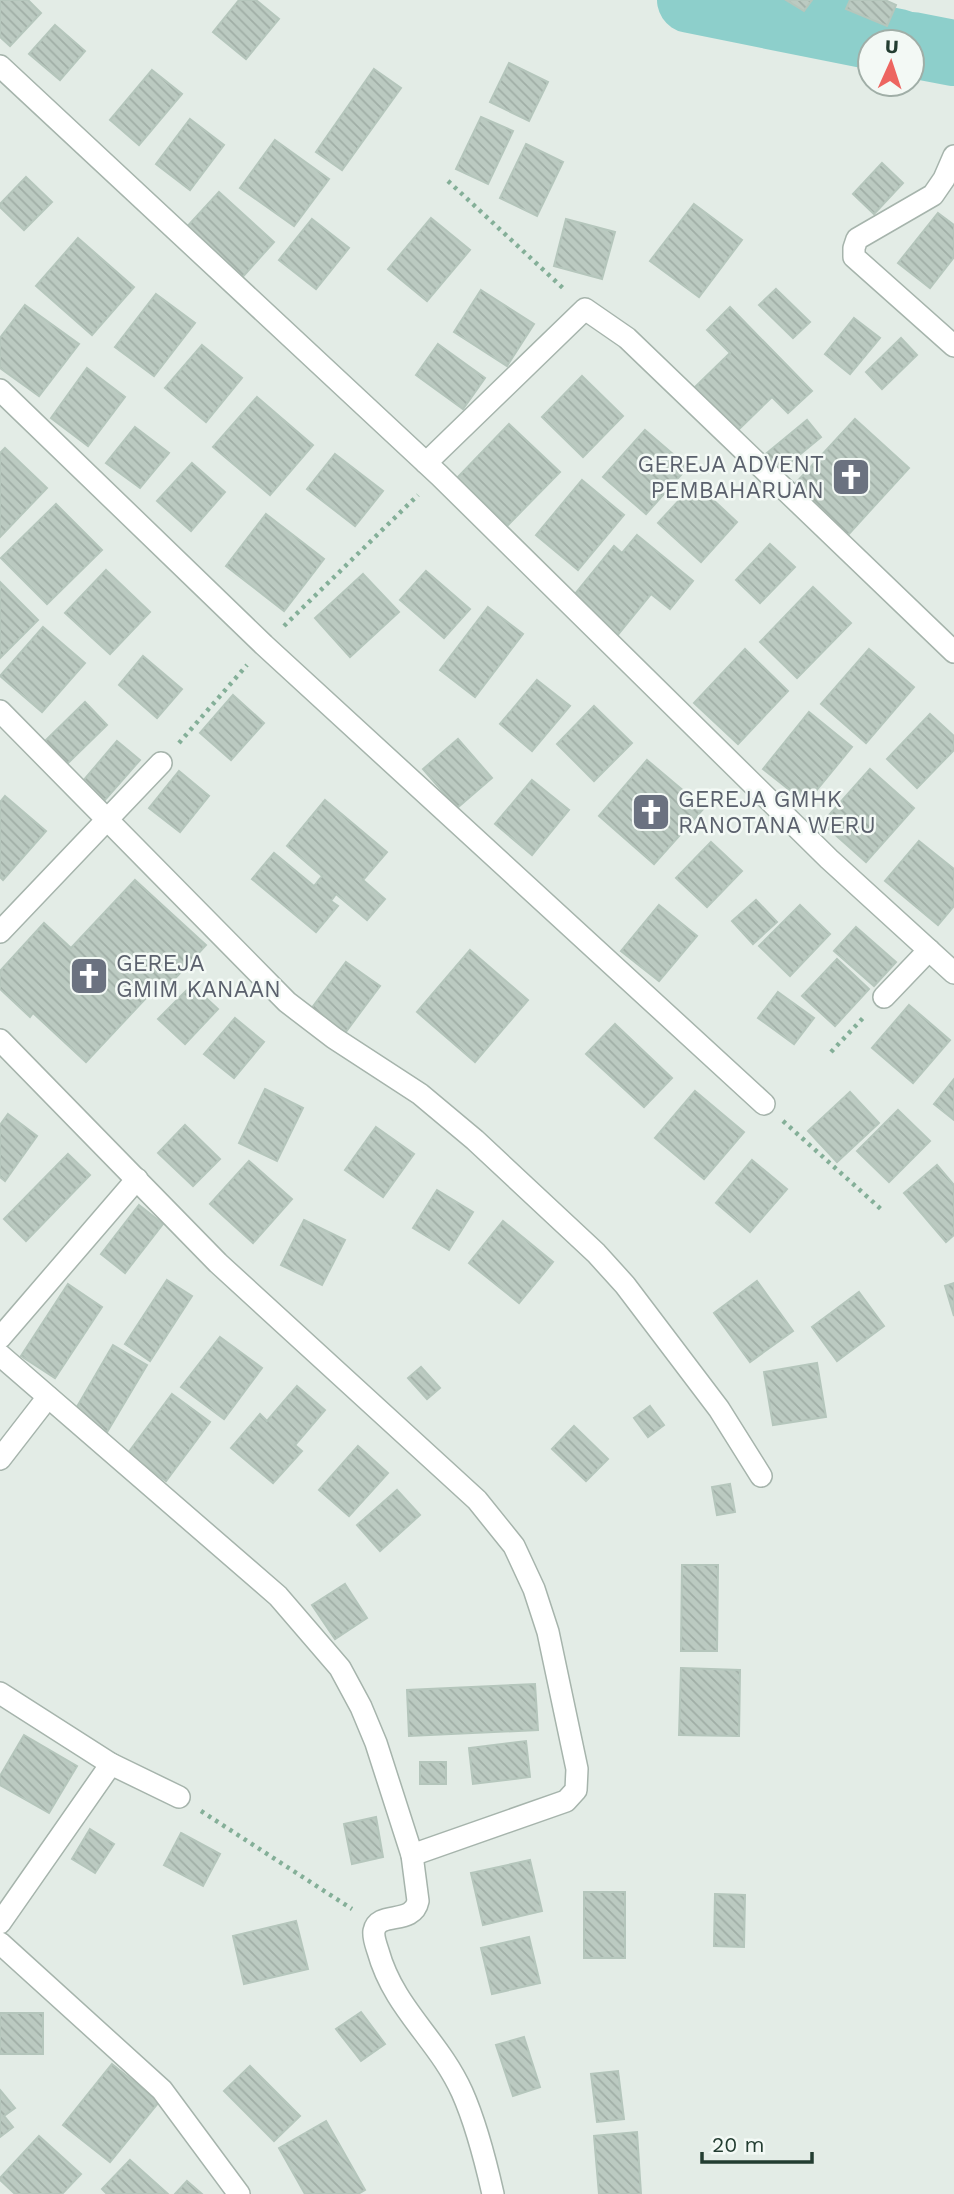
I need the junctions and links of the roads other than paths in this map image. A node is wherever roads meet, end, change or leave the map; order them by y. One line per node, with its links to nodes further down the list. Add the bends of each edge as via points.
1 (0, 66): 5 (street)
2 (954, 156): 3 (street, via 933,195 857,239 854,248 854,257)
3 (954, 346)
4 (0, 390): 15 (street, via 264,645)
5 (432, 469): 6 (street, via 585,309 627,338); 11 (street, via 828,859)
6 (954, 652)
7 (0, 711): 9 (street)
8 (162, 763): 9 (street)
9 (108, 820): 10 (street); 21 (street, via 287,1002 420,1094 596,1253 719,1409)
10 (0, 932)
11 (929, 950): 12 (street); 13 (street)
12 (954, 973)
13 (884, 997)
14 (0, 1040): 16 (street)
15 (764, 1104)
16 (137, 1179): 17 (street); 25 (street, via 238,1282 477,1500 514,1546 534,1589 548,1632 577,1769 576,1790 566,1801)
17 (0, 1338)
18 (0, 1356): 19 (street)
19 (48, 1397): 20 (street); 25 (street, via 278,1596 340,1668 376,1744)
20 (0, 1458)
21 (761, 1476)
22 (0, 1693): 23 (street)
23 (111, 1763): 24 (street); 26 (street)
24 (179, 1797)
25 (412, 1855): 29 (street, via 417,1908 411,1914 382,1920 373,1933 384,1973 400,2003 436,2048 463,2094)
26 (0, 1923)
27 (0, 1942): 28 (street, via 162,2090)
28 (239, 2194)
29 (493, 2194)

